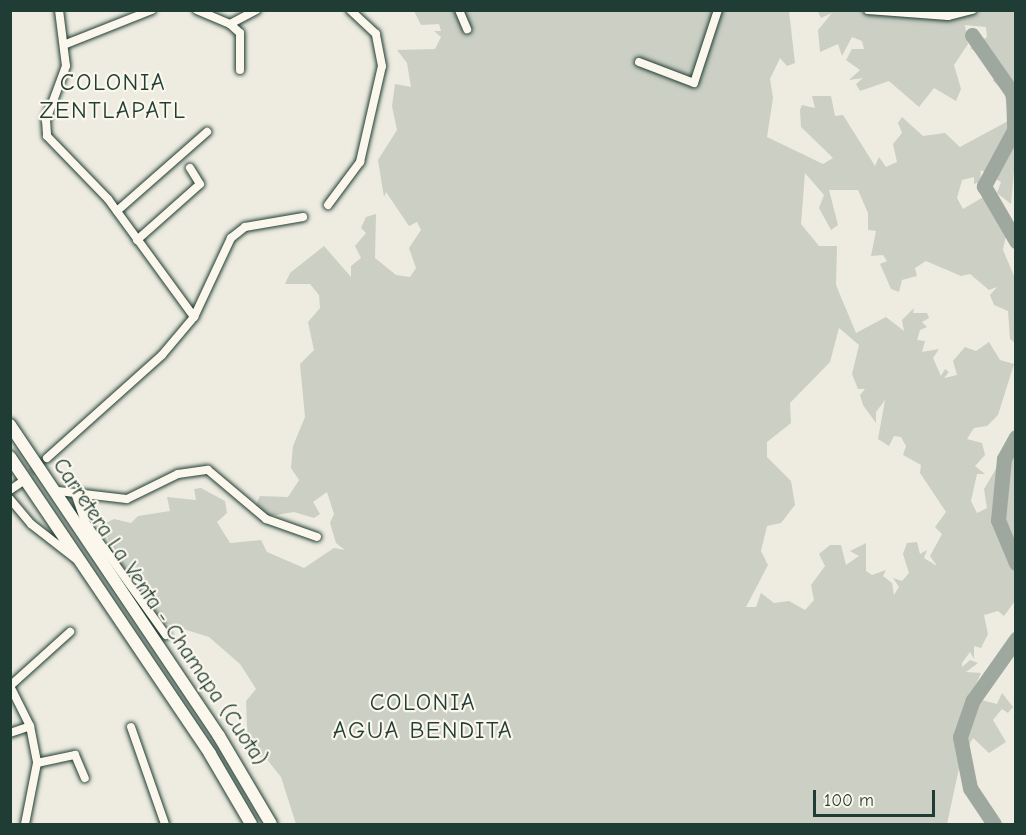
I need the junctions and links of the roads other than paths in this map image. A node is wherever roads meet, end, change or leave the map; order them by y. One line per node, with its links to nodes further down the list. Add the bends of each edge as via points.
1 (59, 10): 12 (street)
2 (152, 10): 12 (street)
3 (197, 10): 10 (street)
4 (256, 10): 10 (street)
5 (350, 10): 17 (street, via 376,34 382,66 360,162)
6 (459, 10): 11 (street)
7 (718, 10): 13 (street, via 697,77 689,85)
8 (868, 10): 9 (street, via 948,16)
9 (972, 10)
10 (230, 24): 14 (street, via 240,33)
11 (467, 29)
12 (66, 44): 18 (street, via 63,83 45,131)
13 (639, 62)
14 (240, 70)
15 (207, 132): 18 (street)
16 (190, 168): 20 (street, via 200,184)
17 (328, 205)
18 (117, 211): 20 (street)
19 (303, 217): 21 (street, via 245,227 231,238)
20 (137, 240): 21 (street)
21 (194, 317): 24 (street, via 162,355)
22 (10, 425): 41 (highway, Carretera La Venta - Chamapa (Cuota), via 219,736)
23 (10, 457): 29 (highway, Carretera La Venta - Chamapa (Cuota))
24 (47, 458)
25 (58, 491): 26 (street)
26 (75, 493): 28 (street, via 127,499 178,474 208,470 266,519); 31 (street, via 85,522)
27 (10, 499): 29 (street, via 31,524)
28 (317, 537)
29 (77, 560): 40 (highway, Carretera La Venta - Chamapa (Cuota), via 198,736)
30 (70, 632): 32 (street)
31 (166, 635)
32 (10, 686): 33 (street)
33 (30, 726): 35 (street); 36 (street)
34 (131, 728): 39 (street)
35 (10, 733)
36 (37, 763): 37 (street, via 75,755); 38 (street)
37 (85, 778)
38 (26, 825)
39 (165, 825)
40 (251, 825)
41 (271, 825)

